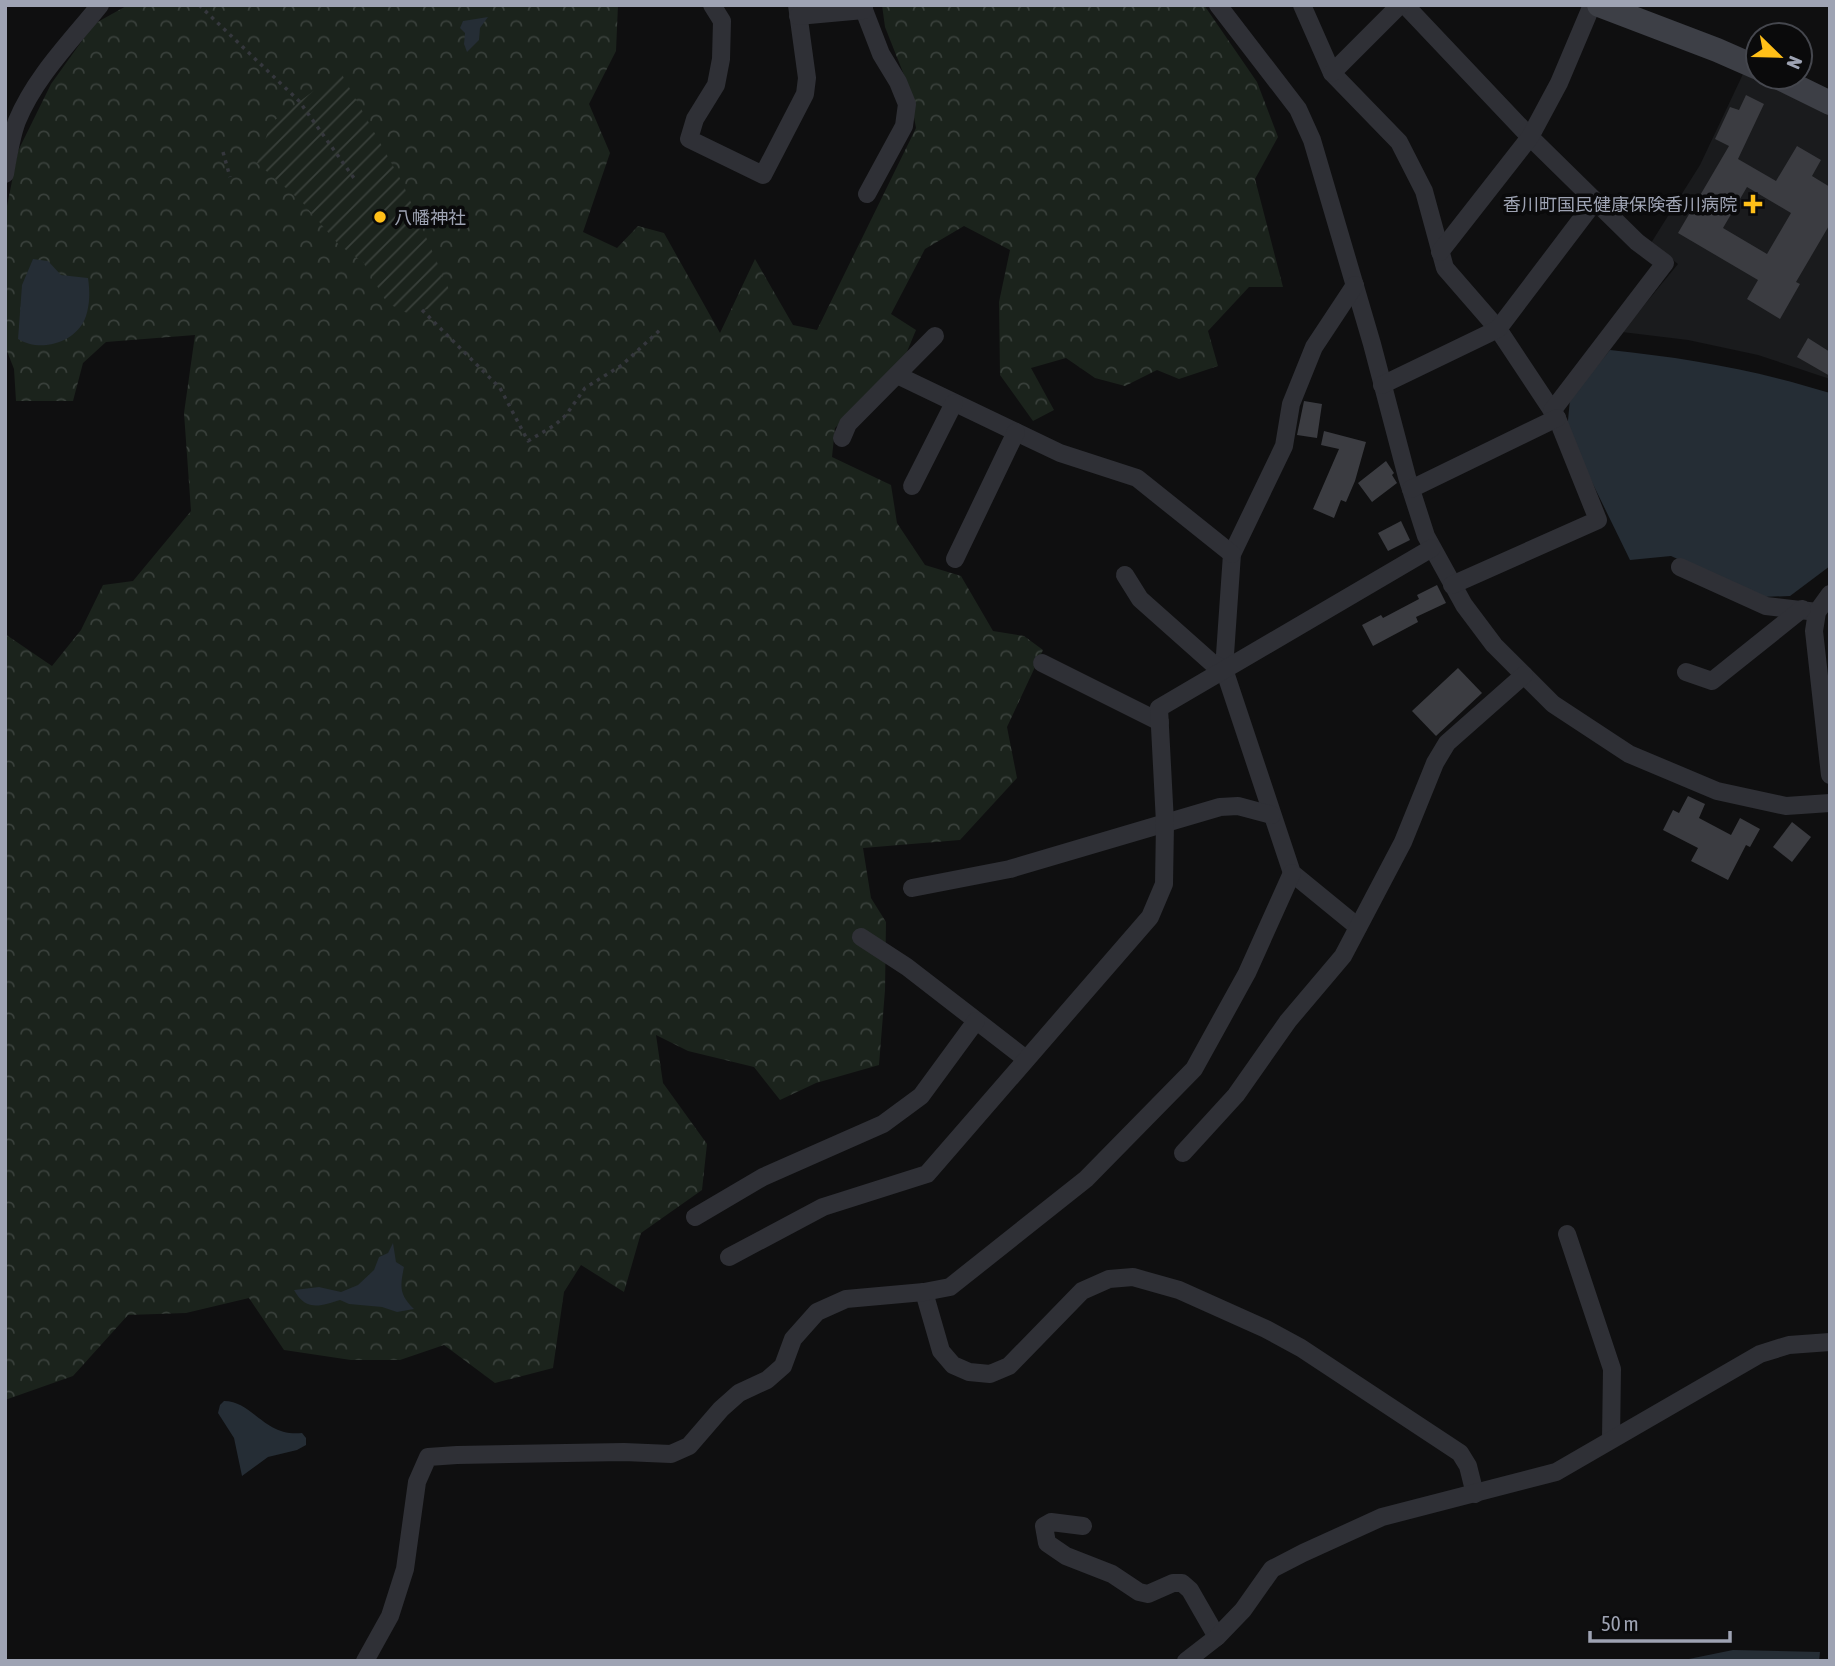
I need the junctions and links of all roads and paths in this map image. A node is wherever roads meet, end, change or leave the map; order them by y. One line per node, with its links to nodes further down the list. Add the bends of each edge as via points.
1 (100, 5): 17 (street, via 25,104)
2 (199, 5): 19 (path, via 299,101)
3 (712, 5): 10 (street, via 722,21 721,59 716,85 695,119 689,139 763,175 805,94 807,78)
4 (1218, 5): 23 (street, via 1298,109 1312,140)
5 (1302, 5): 12 (street)
6 (1403, 5): 12 (street); 15 (street)
7 (1592, 5): 15 (street)
8 (1599, 5): 11 (main road)
9 (864, 8): 10 (street); 20 (street, via 906,104 904,126)
10 (797, 11)
11 (1744, 62)
12 (1332, 73): 22 (street, via 1399,142 1424,191)
13 (1806, 91): 14 (main road)
14 (1830, 103)
15 (1530, 137): 21 (street); 22 (street)
16 (223, 152): 18 (path)
17 (5, 174)
18 (230, 177)
19 (356, 181)
20 (867, 194)
21 (1595, 201): 26 (street); 31 (street, via 1665,263)
22 (1440, 252): 26 (street, via 1445,268)
23 (1355, 285): 29 (street); 37 (street, via 1314,347 1291,404 1284,446)
24 (422, 310): 25 (path, via 500,388 527,442 555,425 585,388 622,365)
25 (661, 329)
26 (1498, 329): 29 (street); 31 (street)
27 (935, 336): 28 (street)
28 (897, 375): 30 (street); 33 (street, via 848,424)
29 (1382, 385): 35 (street)
30 (954, 402): 32 (street); 34 (street)
31 (1554, 415): 35 (street); 41 (street, via 1598,520)
32 (1016, 432): 37 (street, via 1060,453 1137,478); 38 (street)
33 (842, 438)
34 (912, 486)
35 (1411, 489): 36 (street)
36 (1432, 548): 41 (street); 45 (street)
37 (1232, 554): 45 (street)
38 (955, 559)
39 (1680, 567): 43 (street, via 1766,606)
40 (1125, 575): 45 (street, via 1140,599)
41 (1452, 585): 47 (street, via 1494,645)
42 (1830, 594): 43 (street)
43 (1810, 610): 46 (street, via 1712,681); 49 (street)
44 (1042, 663): 48 (street)
45 (1224, 669): 48 (street, via 1159,708); 51 (street)
46 (1686, 672)
47 (1524, 675): 50 (street, via 1553,704 1629,754 1704,786 1786,806); 55 (street, via 1447,743)
48 (1160, 722): 52 (street)
49 (1830, 775)
50 (1830, 803)
51 (1272, 814): 52 (street, via 1220,807); 53 (street)
52 (1165, 823): 54 (street, via 1010,869); 58 (street, via 1164,884 1150,917)
53 (1292, 873): 55 (street); 63 (street, via 1247,973 1194,1069 1086,1179 950,1287)
54 (912, 888)
55 (1358, 928): 59 (street, via 1343,956 1288,1021 1236,1095)
56 (861, 937): 57 (street)
57 (976, 1021): 58 (street); 60 (street, via 921,1096 883,1124 763,1177)
58 (1026, 1059): 62 (street, via 927,1174 822,1207)
59 (1183, 1153)
60 (695, 1217)
61 (1567, 1234): 65 (street, via 1612,1369)
62 (729, 1257)
63 (924, 1293): 66 (street, via 941,1351 953,1365 990,1374 1009,1366 1082,1291 1109,1279 1133,1277 1179,1290 1301,1348 1460,1453); 70 (street, via 846,1299 817,1312 793,1339 783,1366 767,1380 739,1393 689,1446 671,1454 624,1451 429,1457 417,1482 405,1569 390,1616)
64 (1830, 1342): 65 (street, via 1789,1345 1760,1354)
65 (1611, 1439): 66 (street, via 1556,1472)
66 (1475, 1493): 68 (street, via 1382,1517 1272,1569)
67 (1083, 1525): 68 (street, via 1051,1522 1044,1526 1047,1543 1139,1592 1148,1594 1182,1583)
68 (1217, 1637): 69 (street)
69 (1203, 1655): 71 (street)
70 (365, 1661)
71 (1186, 1661)

